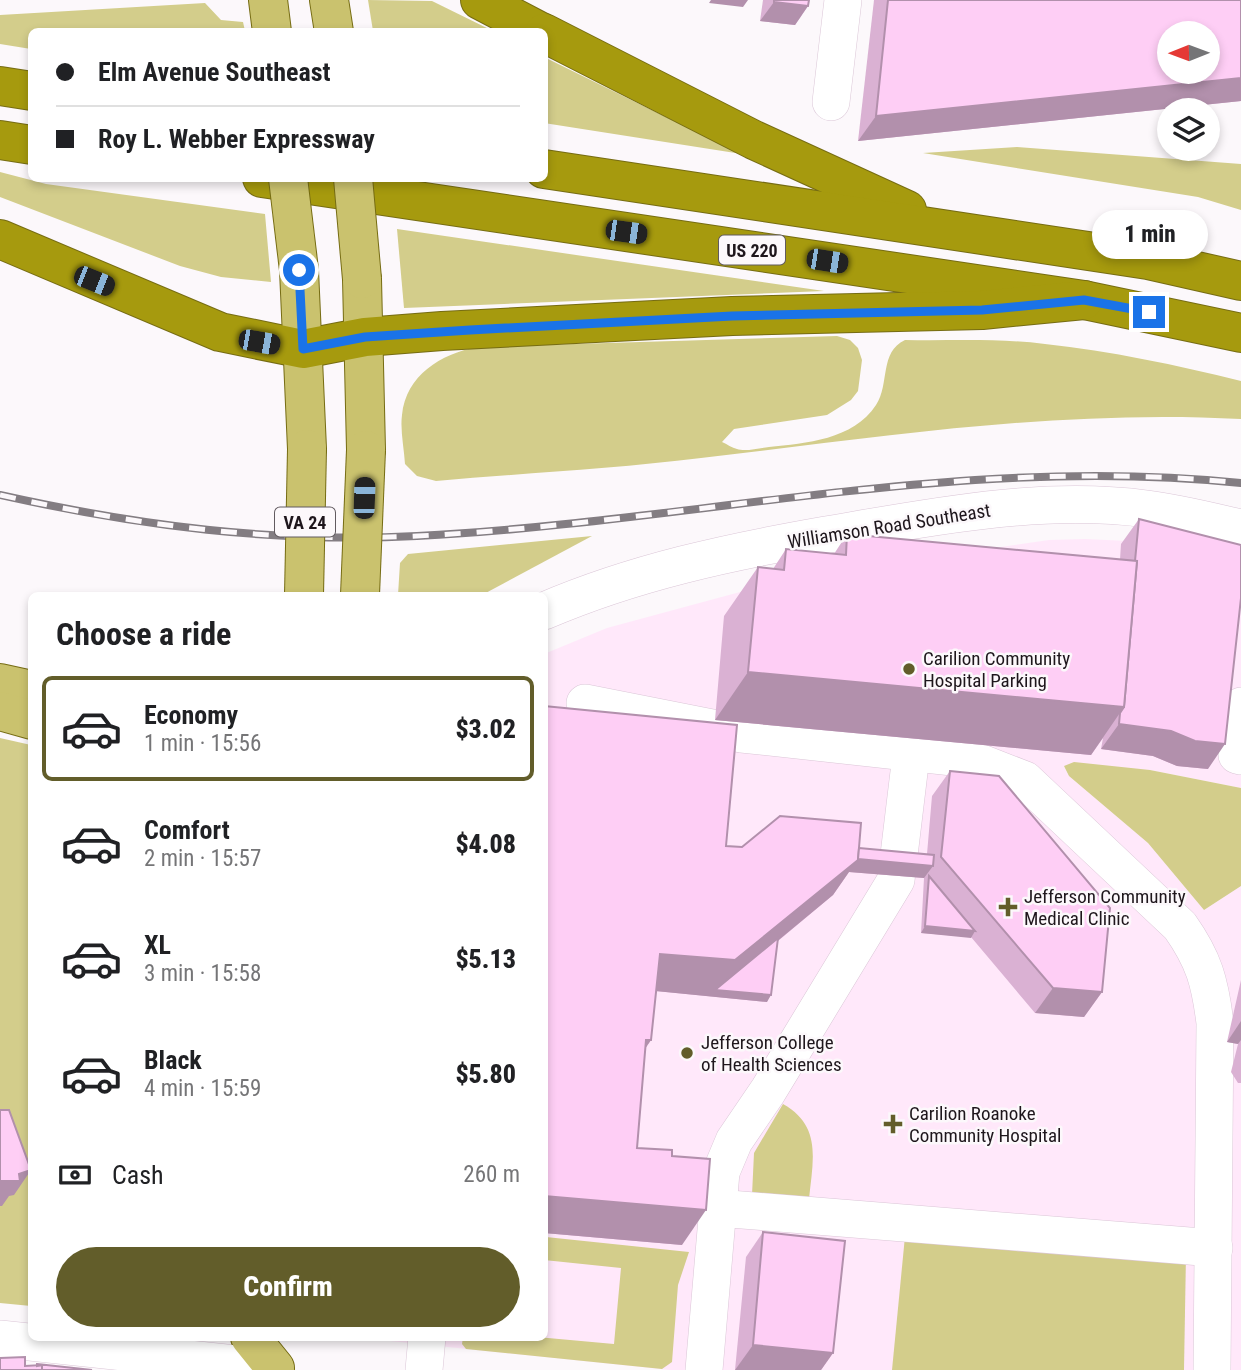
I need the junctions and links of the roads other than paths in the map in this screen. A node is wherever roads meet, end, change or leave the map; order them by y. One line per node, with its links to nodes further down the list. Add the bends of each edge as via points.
1 (268, 0): 5 (main road)
2 (329, 0): 6 (main road)
3 (480, 0): 7 (highway)
4 (843, 0): 11 (street)
5 (272, 28)
6 (333, 28)
7 (535, 28)
8 (548, 35): 18 (highway, via 754,140)
9 (0, 86): 10 (highway)
10 (28, 90)
11 (831, 102)
12 (0, 140): 13 (highway)
13 (28, 144)
14 (548, 170): 18 (highway)
15 (288, 182): 21 (highway, US 220)
16 (288, 182): 24 (main road, VA 24, bridge)
17 (353, 182): 23 (main road, VA 24, bridge)
18 (951, 230): 20 (highway, via 1148,260)
19 (0, 239): 24 (highway, via 220,332)
20 (1241, 281)
21 (1084, 300): 22 (highway, US 220); 23 (highway, via 982,310 719,317)
22 (1241, 333)
23 (365, 337): 24 (highway); 29 (main road, VA 24, bridge)
24 (303, 349): 28 (main road, VA 24, bridge, via 307,449)
25 (904, 522): 26 (street, Williamson Road Southeast, via 1031,506 1086,505 1146,508); 27 (street); 30 (street, Williamson Road Southeast, via 686,562)
26 (1241, 528)
27 (908, 559)
28 (304, 592)
29 (360, 592)
30 (548, 609)
31 (0, 682): 32 (main road)
32 (28, 689)
33 (585, 703): 37 (street, via 742,734)
34 (1241, 706): 38 (street, via 1236,747)
35 (0, 711): 36 (main road)
36 (28, 719)
37 (912, 745): 39 (street, via 896,880 734,1141 721,1172); 40 (street, via 996,766 1024,780 1180,926 1200,954 1211,986 1214,1023)
38 (1241, 756)
39 (717, 1208): 40 (street); 47 (street)
40 (1214, 1248): 48 (street)
41 (0, 1339): 44 (street)
42 (255, 1341): 45 (main road)
43 (427, 1341): 46 (street)
44 (90, 1360): 45 (street)
45 (280, 1361)
46 (424, 1370)
47 (704, 1370)
48 (1212, 1370)

